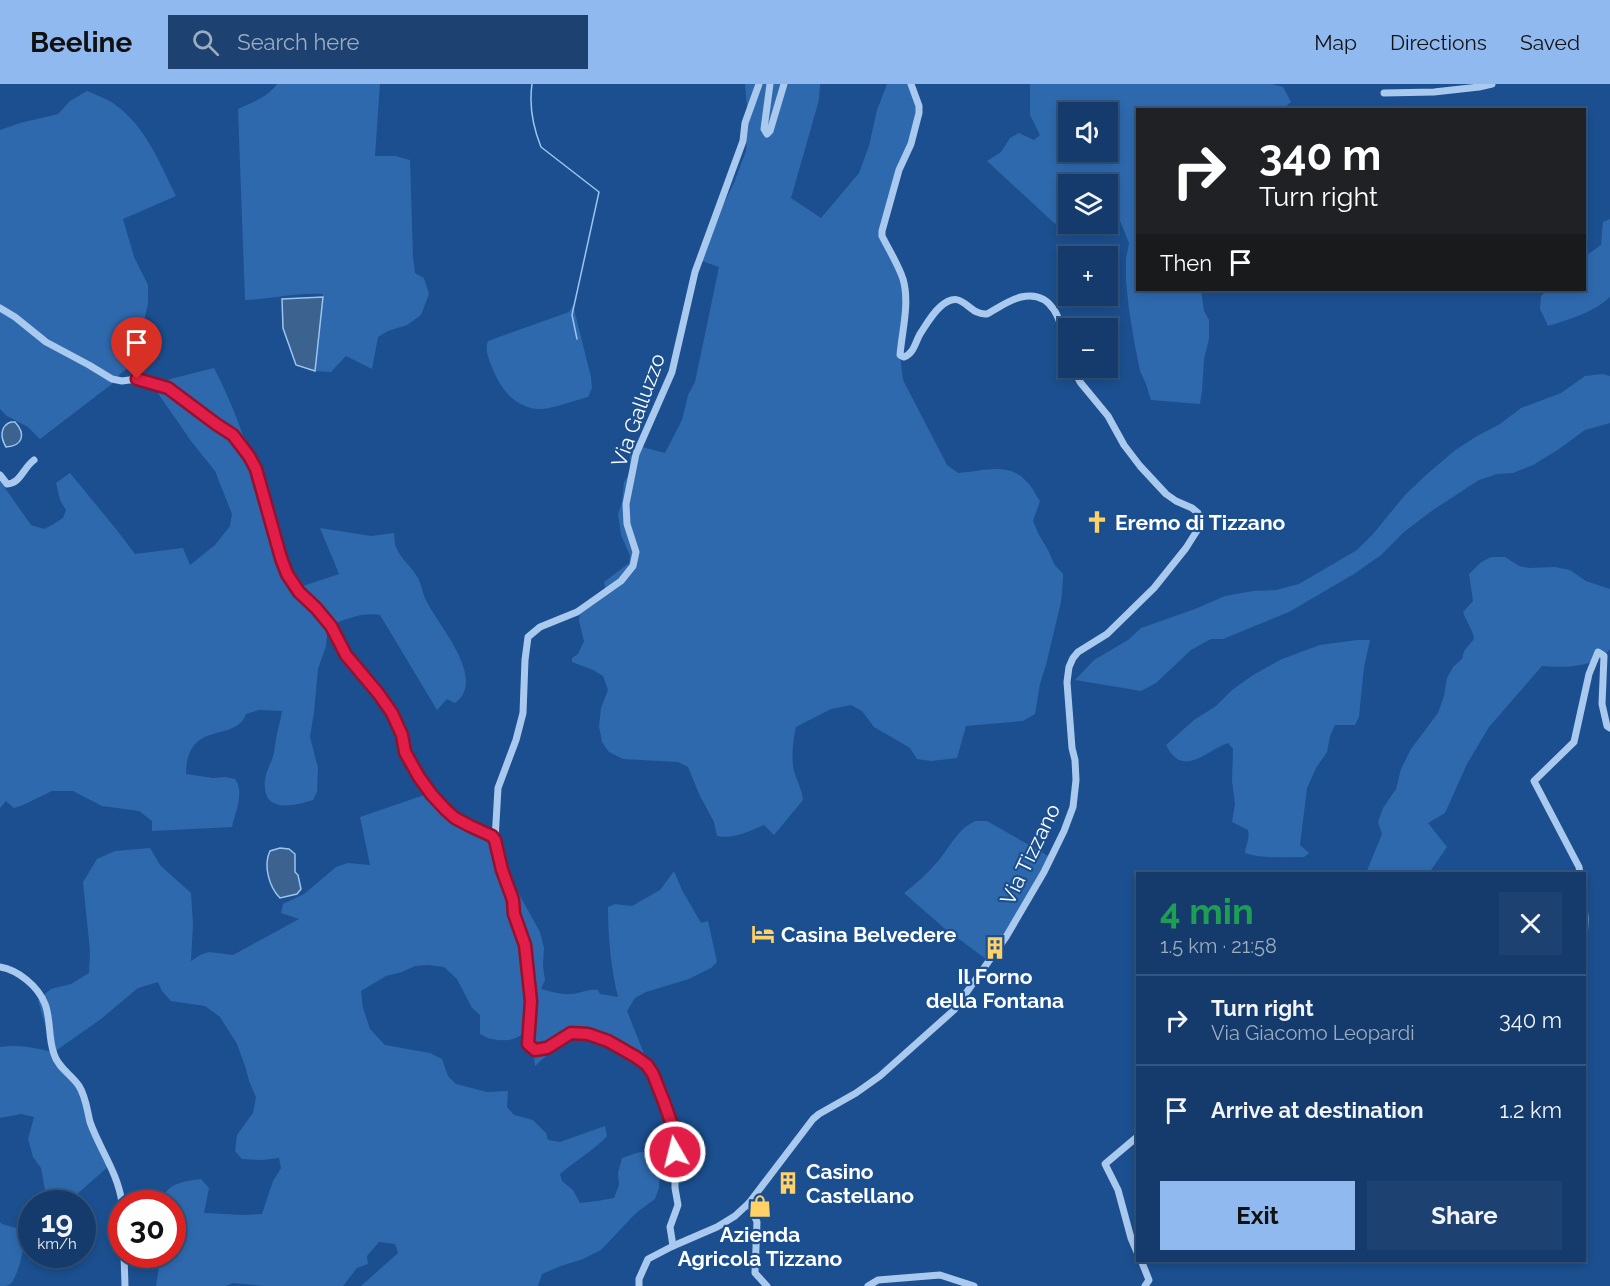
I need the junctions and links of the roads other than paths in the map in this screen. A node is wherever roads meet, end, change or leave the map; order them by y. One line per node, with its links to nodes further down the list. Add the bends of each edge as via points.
1 (759, 84): 13 (street, Via Galluzzo, via 745,123 744,141 695,272 672,372 636,454 626,504 627,524 636,552 633,566 621,581 577,612 540,627 528,637 523,713 498,788)
2 (770, 84): 3 (street, via 764,129 767,134)
3 (784, 84)
4 (911, 84): 8 (street, via 919,106 917,121 882,231 903,280 906,301 900,355 910,354 930,319 947,301 960,300 982,315 1010,301 1040,298 1052,306)
5 (1492, 84): 6 (street, via 1434,92)
6 (1384, 93)
7 (0, 308): 13 (street, via 46,342 112,379 137,379 168,388 233,435 256,469 287,574 331,626 346,655 392,713 405,752 432,795 455,818)
8 (1058, 318)
9 (1078, 378): 18 (street, Via Tizzano, via 1140,466 1166,494 1198,513 1198,529 1154,588 1107,634 1072,658 1067,682 1076,780 1073,807 1047,866 1006,937 954,1011 880,1076 813,1119)
10 (34, 460): 11 (street, via 13,484 7,484)
11 (0, 475)
12 (1610, 728): 14 (street, via 1602,704 1604,656 1598,652 1589,674 1574,742 1534,781)
13 (495, 840): 19 (street, via 525,945 531,1001 528,1044 535,1050 547,1048 571,1033 588,1034 608,1041 647,1065 672,1125 678,1205 670,1227)
14 (1580, 872)
15 (0, 967): 17 (street, via 10,969 31,984 45,1004 54,1055 79,1086)
16 (1136, 1138): 20 (street, via 1105,1164 1118,1190)
17 (119, 1190)
18 (749, 1203): 19 (street, Via Tizzano, via 717,1227); 25 (street, via 757,1222 755,1273)
19 (673, 1246): 24 (street, Via Tizzano, via 648,1259)
20 (1136, 1250)
21 (1142, 1262): 28 (street, via 1149,1280)
22 (124, 1268): 23 (street)
23 (125, 1286)
24 (639, 1286)
25 (767, 1286)
26 (868, 1286): 27 (street, via 878,1280 940,1275)
27 (974, 1286)
28 (1145, 1286)

